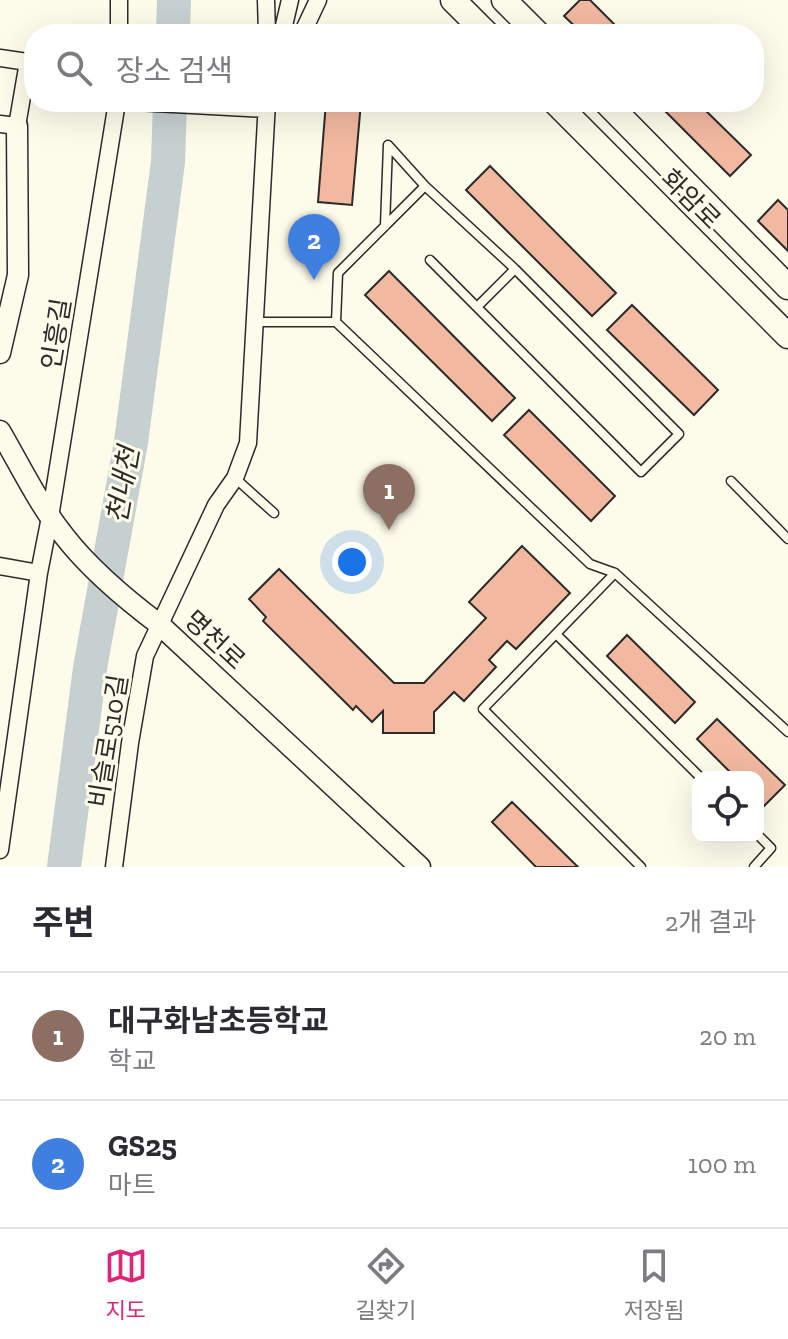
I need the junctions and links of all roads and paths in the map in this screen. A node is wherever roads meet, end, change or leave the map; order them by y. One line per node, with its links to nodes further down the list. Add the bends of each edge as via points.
1 (119, 0): 7 (street)
2 (266, 0): 8 (street)
3 (290, 0): 9 (street)
4 (318, 0): 10 (street)
5 (453, 0): 11 (main road)
6 (504, 0): 12 (main road)
7 (119, 24)
8 (267, 24)
9 (284, 24)
10 (307, 24)
11 (477, 24)
12 (528, 24)
13 (0, 58): 14 (street)
14 (24, 61)
15 (24, 81): 20 (street)
16 (115, 112): 36 (street, 인흥길)
17 (266, 112): 28 (street, 비슬로510길)
18 (565, 112): 30 (main road, 화암로)
19 (616, 112): 26 (main road, 화암로)
20 (8, 125): 25 (street)
21 (425, 186): 22 (lane); 22 (lane, via 388,145); 24 (lane)
22 (385, 226): 29 (lane, via 338,273)
23 (430, 260): 27 (lane)
24 (515, 269): 27 (lane); 27 (lane, via 679,434 641,472)
25 (9, 279): 31 (street)
26 (788, 287)
27 (477, 307)
28 (253, 322): 29 (lane); 33 (street, 비슬로510길, via 248,443)
29 (336, 322): 40 (lane, via 590,564)
30 (788, 336)
31 (0, 353)
32 (0, 431): 36 (street, 명천로)
33 (235, 478): 35 (lane); 41 (street, 비슬로510길, via 216,505)
34 (731, 481): 37 (lane)
35 (274, 513)
36 (50, 517): 39 (street, 인흥길); 41 (street, 명천로, via 67,540)
37 (788, 539)
38 (0, 566): 39 (street)
39 (39, 573): 45 (street, 인흥길)
40 (615, 573): 42 (lane); 43 (lane)
41 (160, 625): 48 (street, 비슬로510길, via 145,656); 49 (street, 명천로)
42 (556, 634): 44 (lane); 50 (lane, via 483,709)
43 (788, 732)
44 (694, 771)
45 (2, 808): 47 (street, 인흥길)
46 (764, 841): 51 (lane, via 771,848)
47 (0, 850)
48 (114, 867)
49 (420, 867)
50 (641, 867)
51 (754, 867)

